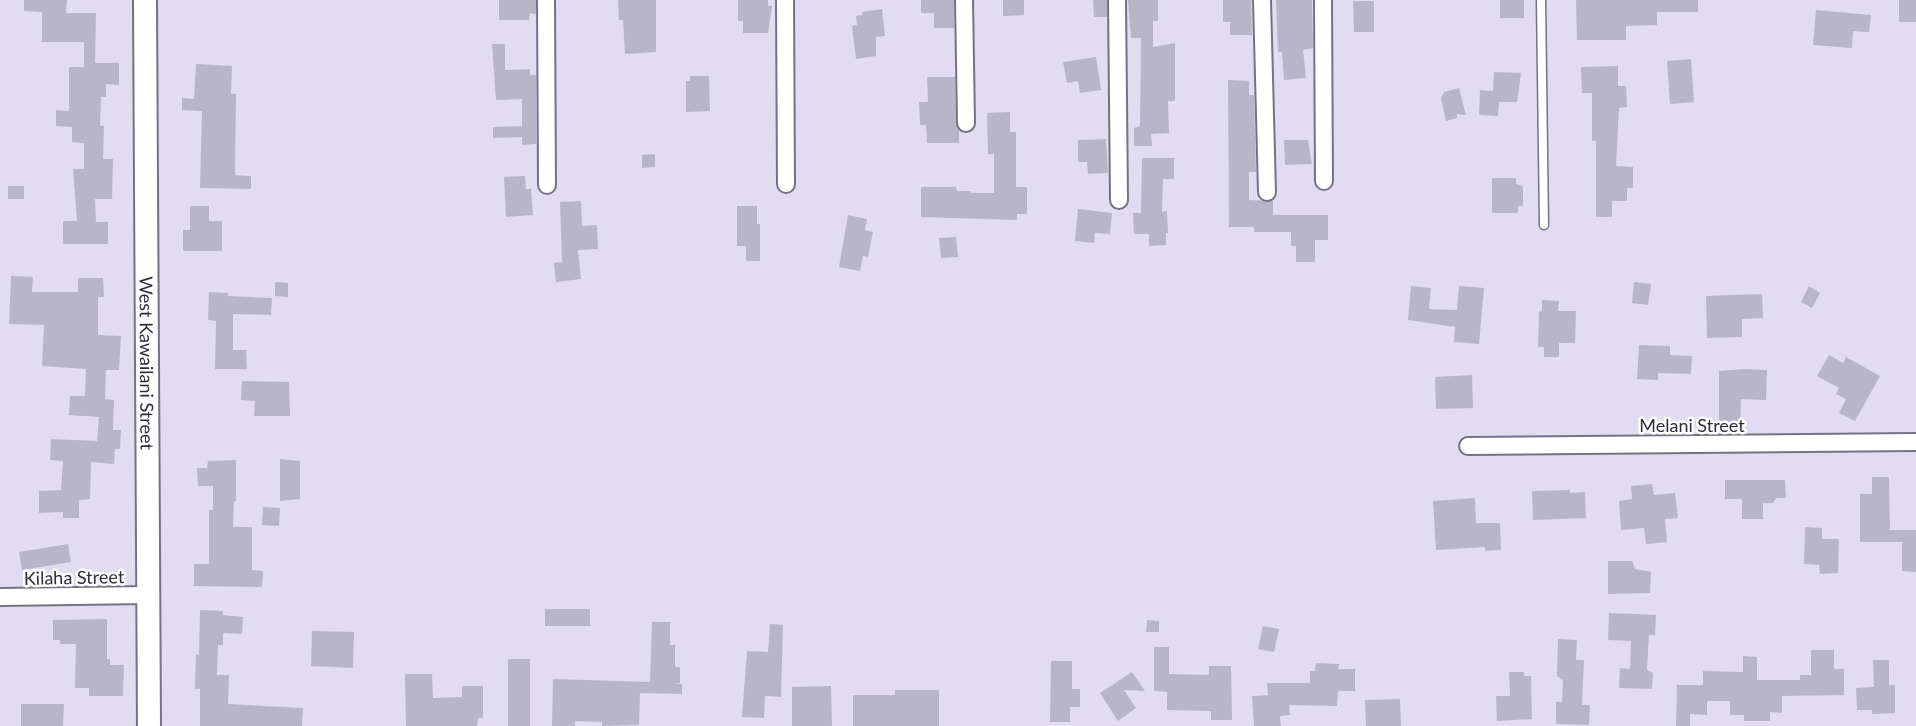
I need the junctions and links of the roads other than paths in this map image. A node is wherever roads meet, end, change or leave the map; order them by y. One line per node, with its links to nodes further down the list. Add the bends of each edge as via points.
1 (145, 0): 18 (street, West Kawailani Street)
2 (546, 0): 12 (street)
3 (785, 0): 11 (street)
4 (964, 0): 9 (street)
5 (1118, 0): 14 (street)
6 (1262, 0): 13 (street)
7 (1323, 0): 10 (street)
8 (1541, 0): 15 (lane)
9 (966, 123)
10 (1324, 180)
11 (786, 184)
12 (547, 185)
13 (1267, 192)
14 (1119, 200)
15 (1544, 225)
16 (1916, 442): 17 (street, Melani Street)
17 (1467, 446)
18 (148, 595): 19 (street, Kilaha Street); 20 (street, West Kawailani Street)
19 (0, 597)
20 (149, 726)

